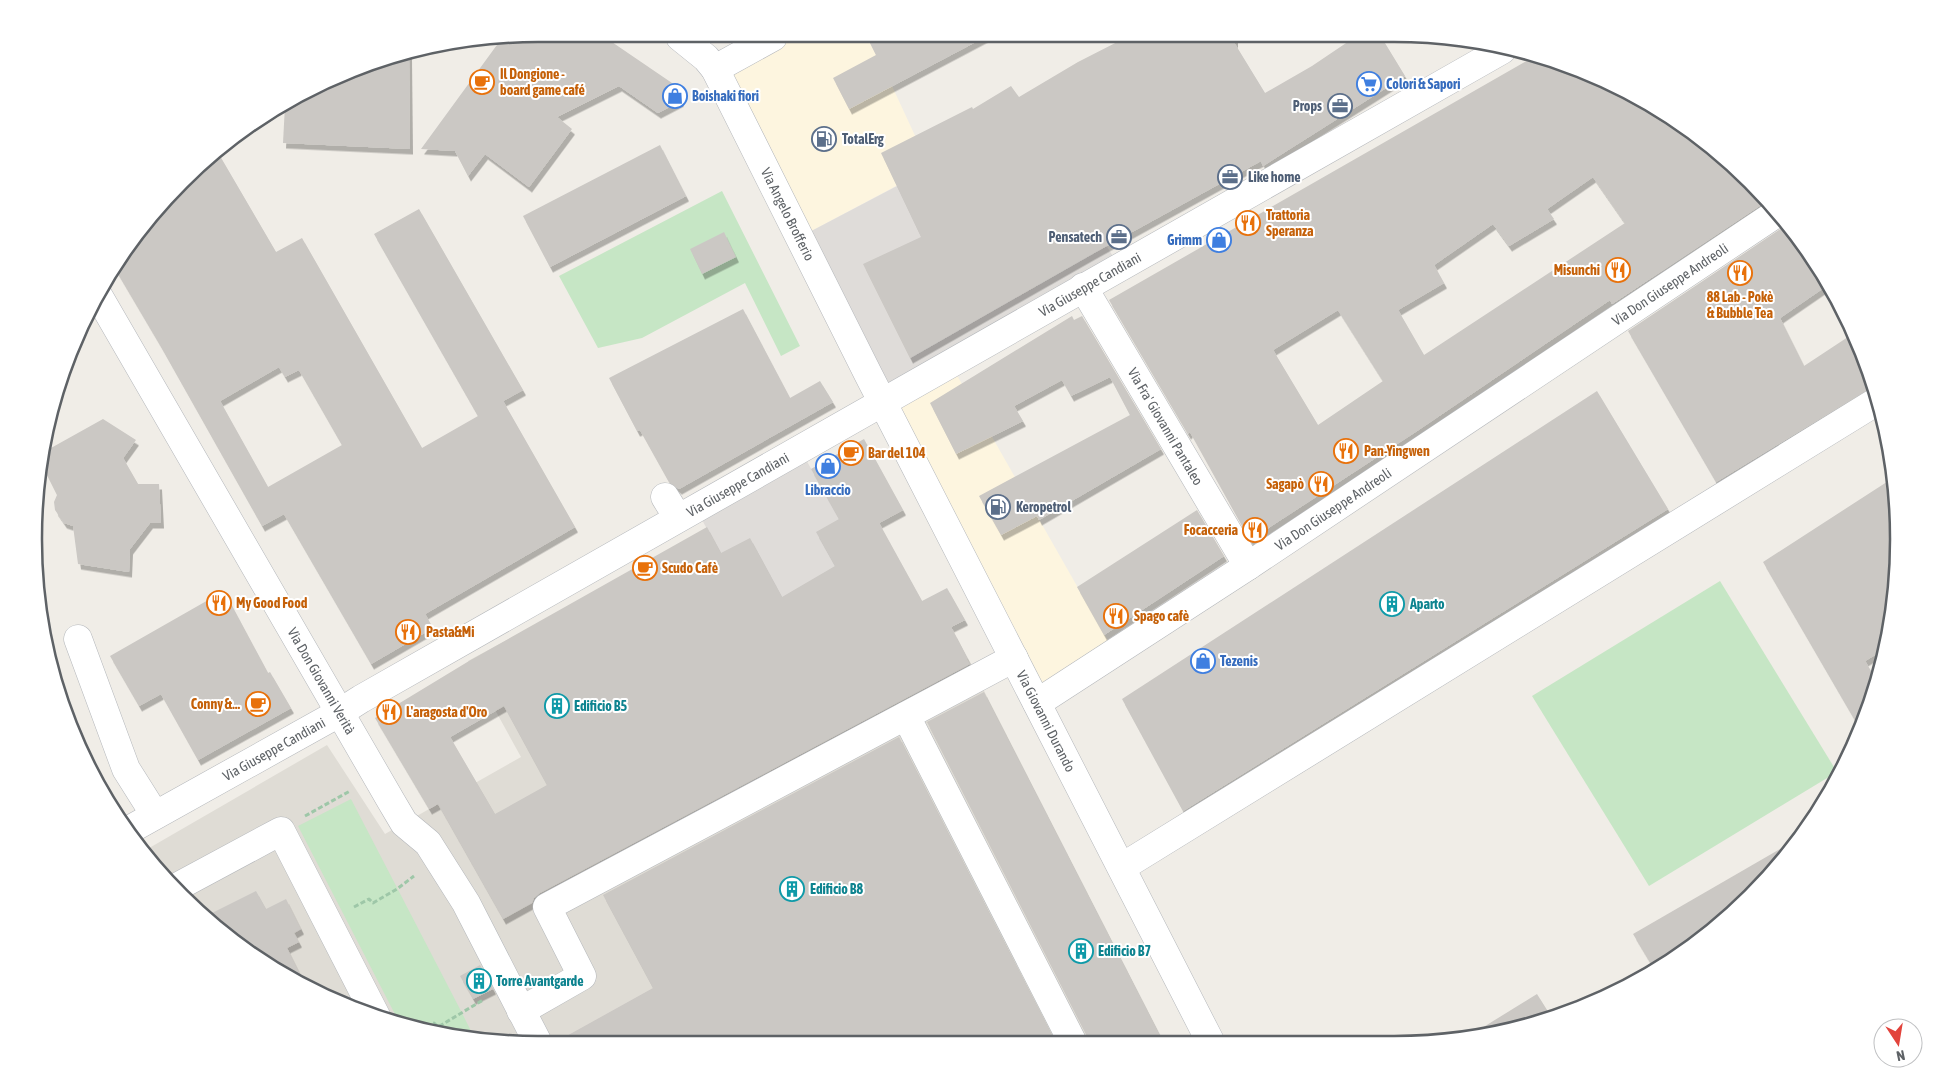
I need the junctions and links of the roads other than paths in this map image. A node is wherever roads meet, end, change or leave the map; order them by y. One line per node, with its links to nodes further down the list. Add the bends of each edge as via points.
1 (686, 42): 4 (street, Via Angelo Brofferio)
2 (764, 42): 4 (street)
3 (1496, 53): 6 (street, Via Giuseppe Candiani)
4 (715, 69): 8 (street, Via Angelo Brofferio)
5 (1771, 217): 10 (street, Via Don Giuseppe Andreoli)
6 (1083, 287): 8 (street, Via Giuseppe Candiani); 10 (street, Via Fra' Giovanni Pantaleo)
7 (103, 303): 14 (street, Via Don Giovanni Verità)
8 (882, 401): 12 (street, Via Giovanni Durando); 14 (street, Via Giuseppe Candiani, via 672,508)
9 (1872, 404): 18 (street)
10 (1248, 566): 13 (street, Via Don Giuseppe Andreoli)
11 (78, 639): 16 (street, via 126,769)
12 (1014, 658): 13 (street, Via Giovanni Durando); 15 (street)
13 (1037, 703): 24 (street, Via Giovanni Durando)
14 (339, 713): 16 (street, Via Giuseppe Candiani); 21 (street, Via Don Giovanni Verità, via 404,823 428,844 466,903)
15 (906, 716): 21 (street, via 546,907 582,976); 23 (street)
16 (154, 815): 17 (street, Via Giuseppe Candiani)
17 (135, 827)
18 (1127, 864)
19 (182, 884): 20 (street, via 281,831)
20 (371, 1006)
21 (521, 1011): 22 (street, Via Don Giovanni Verità)
22 (534, 1036)
23 (1069, 1036)
24 (1207, 1036)

